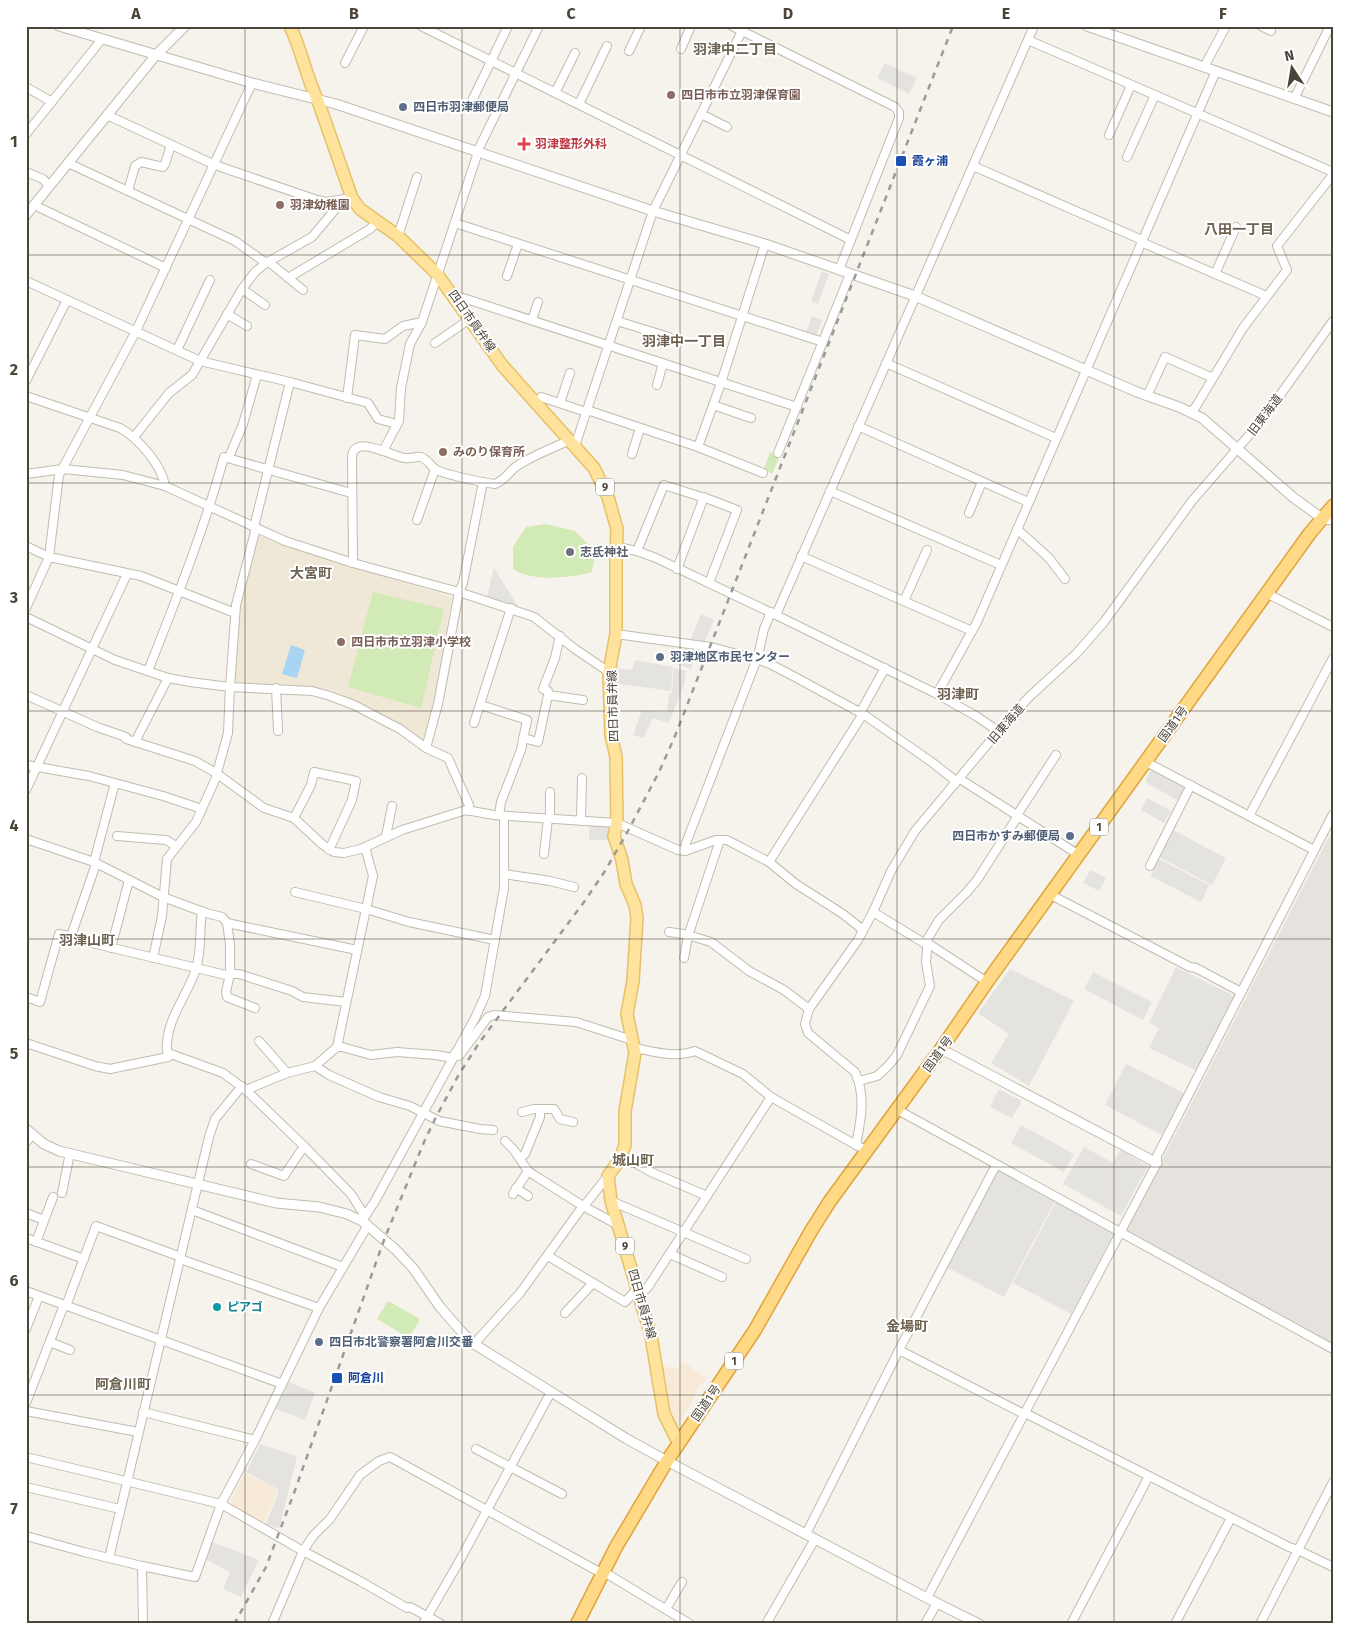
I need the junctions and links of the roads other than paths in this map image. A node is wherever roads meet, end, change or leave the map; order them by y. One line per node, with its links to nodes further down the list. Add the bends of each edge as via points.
1 (59, 26): 18 (street)
2 (186, 26): 24 (street)
3 (290, 26): 36 (main road, 四日市員弁線 / 9)
4 (364, 26): 26 (street)
5 (421, 26): 25 (street)
6 (508, 26): 25 (street)
7 (539, 26): 29 (street)
8 (641, 26): 22 (street)
9 (691, 26): 21 (street)
10 (732, 26): 16 (street)
11 (1034, 26): 19 (street)
12 (1087, 26): 27 (street)
13 (1226, 26): 27 (street)
14 (1261, 26): 17 (street)
15 (1330, 26): 35 (street)
16 (742, 31): 41 (street); 67 (street, via 895,107 899,112)
17 (1271, 31)
18 (102, 39): 24 (street); 37 (street)
19 (1028, 40): 31 (street); 53 (street)
20 (607, 46): 38 (street)
21 (681, 49)
22 (629, 51)
23 (576, 53): 33 (street)
24 (156, 55): 30 (street); 43 (street)
25 (491, 61): 29 (street); 39 (street)
26 (345, 63)
27 (1204, 67): 28 (street)
28 (1216, 71): 35 (street); 42 (street)
29 (516, 73): 33 (street); 48 (street)
30 (252, 83): 36 (street); 52 (street)
31 (1130, 85): 34 (street); 46 (street)
32 (26, 87): 37 (street)
33 (555, 92): 38 (street)
34 (1155, 95): 42 (street); 50 (street)
35 (1294, 99): 40 (street)
36 (318, 101): 48 (street, via 336,104); 58 (main road, 四日市員弁線 / 9)
37 (52, 102): 45 (street)
38 (578, 104): 49 (street)
39 (469, 107)
40 (1333, 112)
41 (701, 114): 44 (street); 49 (street)
42 (1197, 114): 68 (street); 110 (street, via 1333,172 1277,246 1287,270 1243,328)
43 (107, 115): 47 (street); 51 (street)
44 (728, 127)
45 (26, 134)
46 (1109, 135)
47 (171, 145): 52 (street); 57 (street, via 163,167 141,162 135,166)
48 (478, 152): 60 (street); 64 (street)
49 (680, 155): 60 (street); 67 (street)
50 (1128, 157)
51 (68, 163): 56 (street); 57 (street)
52 (215, 165): 58 (street, via 317,200 326,202); 62 (street)
53 (973, 166): 68 (street); 86 (street)
54 (26, 172): 56 (street, via 43,179)
55 (417, 177): 66 (street)
56 (49, 186): 59 (street)
57 (128, 191): 62 (street)
58 (348, 198): 63 (main road, 四日市員弁線 / 9); 71 (street, via 312,238)
59 (34, 205): 61 (street); 72 (street)
60 (653, 211): 70 (street); 81 (street)
61 (26, 215)
62 (189, 220): 71 (street, via 235,240); 72 (street)
63 (378, 221): 66 (main road, 四日市員弁線 / 9); 78 (street)
64 (455, 223): 69 (street); 74 (street)
65 (1236, 227): 76 (street)
66 (398, 236): 74 (main road, 四日市員弁線 / 9)
67 (851, 240): 73 (street)
68 (1141, 241): 76 (street); 107 (street)
69 (518, 244): 77 (street); 81 (street)
70 (765, 244): 73 (street); 91 (street)
71 (267, 263): 78 (street); 82 (street)
72 (166, 268): 98 (street)
73 (839, 270): 75 (street)
74 (437, 274): 85 (main road, 四日市員弁線 / 9); 96 (street)
75 (850, 274): 86 (street); 100 (street)
76 (1215, 274): 84 (street)
77 (507, 276)
78 (288, 278): 83 (street)
79 (26, 280): 87 (street)
80 (210, 280): 103 (street)
81 (629, 280): 91 (street); 94 (street)
82 (242, 289): 89 (street); 90 (street)
83 (303, 290)
84 (1262, 294)
85 (454, 295): 92 (main road, 四日市員弁線 / 9); 93 (street)
86 (915, 296): 106 (street); 107 (street)
87 (67, 300): 98 (street); 111 (street)
88 (538, 302): 93 (street)
89 (265, 305)
90 (227, 314): 97 (street); 104 (street)
91 (742, 316): 100 (street); 113 (street)
92 (470, 319): 101 (street); 131 (main road, 四日市員弁線 / 9, via 502,365)
93 (532, 320): 102 (street)
94 (617, 321): 99 (street); 102 (street)
95 (1333, 321): 133 (street, 旧東海道)
96 (422, 322): 118 (street, via 402,326 385,339 355,335); 126 (street, via 410,344)
97 (247, 326)
98 (136, 331): 103 (street); 124 (street)
99 (669, 337)
100 (823, 342): 121 (street)
101 (435, 343)
102 (609, 345): 105 (street); 122 (street)
103 (177, 350): 104 (street)
104 (200, 361): 109 (street); 129 (street, via 192,376 168,393)
105 (663, 363): 113 (street); 114 (street)
106 (886, 363): 127 (street); 130 (street)
107 (1085, 370): 117 (street); 130 (street)
108 (570, 373): 119 (street)
109 (257, 375): 112 (street); 137 (street, via 243,424)
110 (1213, 378): 117 (street, via 1165,357); 123 (street)
111 (26, 381)
112 (290, 382): 118 (street); 140 (street)
113 (721, 382): 120 (street); 121 (street)
114 (657, 385)
115 (26, 396): 124 (street)
116 (540, 396): 119 (street)
117 (1147, 396): 123 (street)
118 (347, 398): 126 (street, via 368,403 378,420)
119 (560, 403): 122 (street)
120 (713, 405): 125 (street); 132 (street)
121 (797, 407): 135 (street)
122 (587, 411): 128 (street); 131 (street)
123 (1189, 412): 133 (street, via 1202,418)
124 (90, 418): 129 (street, via 120,428); 138 (street)
125 (751, 418)
126 (397, 424): 134 (street)
127 (858, 426): 144 (street); 146 (street)
128 (640, 428): 132 (street); 136 (street)
129 (134, 437): 145 (street, via 161,471)
130 (1056, 438): 149 (street)
131 (573, 443): 143 (street, via 520,464 496,484); 158 (main road, 四日市員弁線 / 9, via 594,468 608,497 617,529)
132 (698, 447): 141 (street)
133 (1238, 450): 154 (street, via 1268,477); 200 (street, 旧東海道, via 1192,501 1126,594 1090,638)
134 (383, 451): 139 (street, via 405,458 419,457); 147 (street, via 360,446 354,450)
135 (778, 453)
136 (632, 454)
137 (228, 457): 140 (street); 150 (street, via 224,457)
138 (63, 469): 142 (street); 145 (street, via 123,475); 162 (street, via 59,475)
139 (435, 469): 143 (street); 153 (street)
140 (268, 470): 147 (street); 155 (street)
141 (763, 473)
142 (26, 474)
143 (483, 482): 170 (street)
144 (982, 482): 149 (street); 152 (street)
145 (165, 486): 150 (street)
146 (830, 491): 161 (street); 164 (street)
147 (351, 493): 163 (street)
148 (704, 498): 160 (street, via 664,485); 165 (street); 168 (street, via 737,510)
149 (1028, 502): 156 (street)
150 (210, 506): 155 (street); 169 (street)
151 (1333, 506): 154 (highway, 国道1号 / 1)
152 (969, 513)
153 (417, 520)
154 (1328, 520): 171 (highway, 国道1号 / 1, via 1310,533)
155 (255, 527): 163 (street, via 285,541); 175 (street)
156 (1016, 529): 164 (street); 167 (street, via 1049,558)
157 (26, 546): 162 (street)
158 (617, 547): 160 (street); 180 (main road, 四日市員弁線 / 9)
159 (927, 550): 172 (street)
160 (637, 551): 165 (street)
161 (801, 556): 172 (street); 176 (street)
162 (49, 557): 166 (street); 173 (street)
163 (353, 563): 170 (street)
164 (1001, 566): 179 (street)
165 (677, 569): 168 (street)
166 (126, 574): 169 (street, via 141,576); 182 (street)
167 (1065, 579)
168 (709, 583): 176 (street)
169 (180, 591): 175 (street); 186 (street)
170 (459, 592): 174 (street); 203 (street, via 438,704)
171 (1268, 594): 178 (street); 205 (highway, 国道1号 / 1)
172 (904, 601): 179 (street)
173 (26, 608)
174 (511, 608): 181 (street, via 534,617); 195 (street)
175 (235, 614): 189 (street)
176 (773, 614): 184 (street, via 764,629); 185 (street)
177 (26, 617): 182 (street)
178 (1333, 627)
179 (972, 631): 191 (street)
180 (616, 634): 184 (street, via 711,647); 187 (main road, 四日市員弁線 / 9)
181 (560, 636): 187 (street); 193 (street, via 544,689)
182 (92, 648): 186 (street); 196 (street)
183 (1333, 658): 221 (street)
184 (756, 659): 197 (street); 233 (street)
185 (885, 668): 191 (street); 197 (street)
186 (148, 671): 188 (street)
187 (609, 672): 225 (main road, 四日市員弁線 / 9, via 616,757)
188 (168, 678): 189 (street); 202 (street)
189 (230, 686): 190 (street); 208 (street, via 228,733)
190 (276, 688): 199 (street); 203 (street, via 312,690 354,705 400,729)
191 (937, 694): 200 (street)
192 (26, 695): 196 (street)
193 (548, 695): 194 (street); 201 (street, via 538,742)
194 (582, 700)
195 (481, 705): 198 (street); 201 (street, via 526,720)
196 (63, 712): 202 (street); 207 (street)
197 (862, 714): 210 (street); 237 (street)
198 (474, 723)
199 (278, 731)
200 (998, 731): 210 (street, 旧東海道)
201 (523, 738): 219 (street, via 501,802)
202 (135, 742): 208 (street, via 195,761)
203 (426, 748): 217 (street, via 448,758)
204 (1056, 755): 220 (street)
205 (1146, 762): 212 (street); 236 (highway, 国道1号 / 1)
206 (26, 765): 207 (street)
207 (37, 767): 211 (street); 213 (street)
208 (216, 773): 216 (street); 222 (street, via 264,808)
209 (582, 778): 224 (street)
210 (957, 781): 220 (street); 248 (street, 旧東海道, via 915,831 891,871)
211 (115, 783): 216 (street); 238 (street)
212 (1191, 785): 221 (street); 239 (street)
213 (26, 790)
214 (550, 792): 223 (street)
215 (392, 806): 227 (street)
216 (202, 810): 230 (street)
217 (469, 811): 219 (street); 227 (street)
218 (1333, 814): 234 (street)
219 (501, 816): 223 (street); 240 (street)
220 (1017, 816): 236 (street); 255 (street, via 977,880 940,920)
221 (1249, 816): 234 (street)
222 (294, 818): 232 (street); 232 (street, via 314,772 356,781 352,800)
223 (549, 818): 224 (street); 235 (street)
224 (581, 821): 225 (street)
225 (616, 823): 233 (street, via 678,850); 270 (main road, 四日市員弁線 / 9, via 615,842 637,918 633,981 627,1014)
226 (117, 836): 230 (street, via 166,840)
227 (386, 836): 231 (street)
228 (26, 838): 238 (street)
229 (720, 840): 233 (street); 237 (street, via 727,840); 253 (street)
230 (176, 846): 245 (street, via 167,859)
231 (365, 847): 232 (street, via 344,853); 246 (street, via 373,876)
232 (329, 850)
233 (685, 850)
234 (1314, 850): 263 (street)
235 (544, 854)
236 (1079, 855): 244 (highway, 国道1号 / 1)
237 (769, 862): 250 (street)
238 (95, 863): 241 (street); 252 (street)
239 (1150, 866)
240 (504, 874): 242 (street); 254 (street)
241 (129, 880): 245 (street); 256 (street)
242 (574, 887)
243 (295, 892): 246 (street)
244 (1051, 895): 262 (highway, 国道1号 / 1); 263 (street)
245 (163, 897): 247 (street); 258 (street)
246 (366, 909): 254 (street, via 409,922); 257 (street)
247 (202, 911): 249 (street, via 222,917); 260 (street)
248 (873, 912): 250 (street, 旧東海道); 255 (street)
249 (227, 923): 257 (street); 261 (street)
250 (863, 930): 267 (street, 旧東海道)
251 (669, 932): 253 (street)
252 (71, 936): 256 (street); 264 (street, via 59,934 40,1002)
253 (688, 936): 259 (street); 267 (street, via 711,942 749,971)
254 (495, 940): 274 (street, via 485,996)
255 (926, 944): 262 (street); 277 (street, via 930,986 903,1042 893,1061 882,1072)
256 (112, 948): 258 (street)
257 (357, 950): 265 (street)
258 (153, 958): 260 (street)
259 (684, 958)
260 (196, 968): 261 (street); 273 (street, via 169,1033)
261 (230, 975): 265 (street, via 239,974 303,996); 266 (street, via 227,997)
262 (987, 982): 272 (highway, 国道1号 / 1)
263 (1241, 992): 294 (street)
264 (26, 997)
265 (346, 1002): 271 (street)
266 (255, 1008)
267 (810, 1009): 277 (street, 旧東海道, via 805,1024 808,1033 855,1072)
268 (260, 1041): 276 (street)
269 (26, 1043): 273 (street, via 110,1069 168,1057)
270 (634, 1044): 274 (street, via 576,1022 494,1015 488,1017 458,1056); 279 (street, via 675,1055 695,1051 743,1074); 292 (main road, 四日市員弁線 / 9)
271 (337, 1047): 274 (street, via 370,1055 406,1052); 275 (street)
272 (942, 1049): 281 (highway, 国道1号 / 1); 294 (street)
273 (168, 1053): 278 (street, via 223,1073)
274 (454, 1056): 282 (street)
275 (315, 1066): 276 (street); 282 (street, via 379,1097)
276 (287, 1073): 278 (street)
277 (859, 1081): 290 (street, via 862,1092)
278 (244, 1088): 289 (street); 299 (street, via 215,1119)
279 (771, 1097): 290 (street); 302 (street)
280 (540, 1109): 283 (street); 284 (street, via 554,1110 560,1119); 293 (street, via 540,1117 525,1154)
281 (896, 1109): 290 (highway, 国道1号 / 1); 296 (street)
282 (422, 1112): 285 (street, via 439,1122); 309 (street)
283 (522, 1112)
284 (573, 1122)
285 (493, 1130)
286 (30, 1131): 287 (street); 291 (street, via 44,1144)
287 (26, 1142)
288 (505, 1142): 293 (street)
289 (305, 1147): 295 (street, via 284,1176); 309 (street, via 351,1194)
290 (861, 1147): 344 (highway, 国道1号 / 1, via 755,1330)
291 (70, 1153): 299 (street); 300 (street)
292 (622, 1155): 298 (main road, 四日市員弁線 / 9); 302 (street, via 651,1172)
293 (520, 1158): 297 (street)
294 (1157, 1163): 312 (street)
295 (251, 1164)
296 (996, 1165): 312 (street); 335 (street)
297 (528, 1171): 301 (street, via 515,1191); 305 (street)
298 (608, 1176): 304 (main road, 四日市員弁線 / 9); 305 (street)
299 (198, 1183): 306 (street); 309 (street, via 276,1203 319,1206)
300 (62, 1193)
301 (528, 1196)
302 (707, 1196): 311 (street)
303 (53, 1197): 308 (street)
304 (611, 1201): 310 (main road, 四日市員弁線 / 9); 311 (street)
305 (583, 1206): 310 (street); 316 (street)
306 (192, 1210): 317 (street); 320 (street)
307 (26, 1213): 308 (street)
308 (44, 1220): 314 (street)
309 (365, 1221): 320 (street); 332 (street, via 413,1268 440,1307)
310 (618, 1224): 324 (main road, 四日市員弁線 / 9)
311 (684, 1232): 315 (street); 319 (street)
312 (1120, 1232): 333 (street); 341 (street)
313 (26, 1238): 314 (street)
314 (36, 1242): 318 (street)
315 (670, 1254): 321 (street); 324 (street, via 648,1287)
316 (548, 1256): 322 (street); 332 (street)
317 (181, 1258): 318 (street, via 96,1226); 327 (street); 330 (street)
318 (84, 1259): 326 (street)
319 (746, 1259)
320 (343, 1267): 327 (street)
321 (722, 1277)
322 (593, 1283): 324 (street, via 625,1302); 328 (street)
323 (26, 1291): 325 (street)
324 (639, 1292): 344 (main road, 四日市員弁線 / 9, via 651,1336 664,1414)
325 (40, 1296): 326 (street); 329 (street)
326 (65, 1306): 330 (street); 331 (street)
327 (319, 1308): 336 (street)
328 (565, 1313)
329 (26, 1330)
330 (160, 1341): 336 (street); 340 (street)
331 (50, 1342): 334 (street); 338 (street)
332 (474, 1344): 337 (street)
333 (1333, 1349)
334 (70, 1350)
335 (899, 1350): 341 (street); 358 (street)
336 (282, 1384): 343 (street)
337 (551, 1392): 347 (street); 348 (street)
338 (26, 1403)
339 (26, 1411): 342 (street)
340 (143, 1412): 342 (street); 343 (street)
341 (1024, 1413): 349 (street); 368 (street)
342 (138, 1432): 350 (street)
343 (256, 1440): 354 (street)
344 (679, 1444): 347 (highway, 国道1号 / 1)
345 (476, 1449): 348 (street)
346 (26, 1457): 350 (street)
347 (667, 1460): 358 (street); 366 (highway, 国道1号 / 1)
348 (510, 1467): 353 (street); 356 (street)
349 (1148, 1476): 357 (street); 381 (street)
350 (126, 1481): 354 (street); 355 (street)
351 (1333, 1482): 361 (street)
352 (26, 1487): 355 (street)
353 (562, 1494)
354 (221, 1504): 362 (street); 364 (street, via 195,1577)
355 (120, 1509): 363 (street)
356 (486, 1509): 362 (street, via 390,1457 360,1474 330,1519); 366 (street); 371 (street)
357 (1231, 1518): 361 (street); 382 (street)
358 (806, 1534): 360 (street)
359 (26, 1536): 363 (street)
360 (815, 1539): 368 (street); 378 (street)
361 (1298, 1550): 365 (street); 383 (street)
362 (303, 1551): 371 (street); 373 (street)
363 (109, 1558): 364 (street)
364 (142, 1566): 372 (street)
365 (1333, 1568)
366 (603, 1573): 370 (street); 376 (highway, 国道1号 / 1)
367 (682, 1582): 370 (street)
368 (927, 1598): 369 (street)
369 (937, 1603): 379 (street); 380 (street)
370 (666, 1609): 377 (street)
371 (428, 1617): 374 (street); 375 (street)
372 (143, 1624)
373 (272, 1624)
374 (423, 1624)
375 (441, 1624)
376 (577, 1624)
377 (690, 1624)
378 (766, 1624)
379 (925, 1624)
380 (979, 1624)
381 (1071, 1624)
382 (1175, 1624)
383 (1260, 1624)

